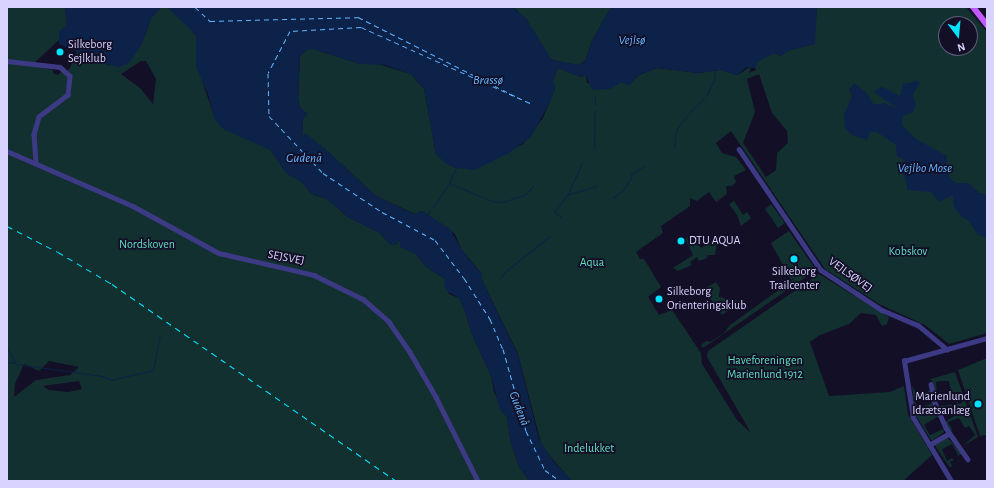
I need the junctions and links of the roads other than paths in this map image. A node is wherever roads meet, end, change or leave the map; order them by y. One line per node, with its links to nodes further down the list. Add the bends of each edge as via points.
1 (973, 7): 2 (main road)
2 (987, 24)
3 (7, 62): 6 (street, via 60,67 70,76 68,95 39,117 34,134)
4 (739, 149): 8 (street, VEJLSØVEJ, via 822,270 882,310 918,325)
5 (7, 151): 6 (street, SEJSVEJ)
6 (36, 162): 13 (street, SEJSVEJ, via 133,206 219,253 314,275 341,286 366,302 389,322 410,352 436,397)
7 (987, 338): 8 (street)
8 (947, 349): 11 (street, via 904,361 913,418)
9 (931, 384): 10 (street, via 935,403)
10 (948, 434): 11 (street); 12 (street)
11 (929, 445): 14 (street)
12 (968, 459)
13 (478, 481)
14 (951, 481)

